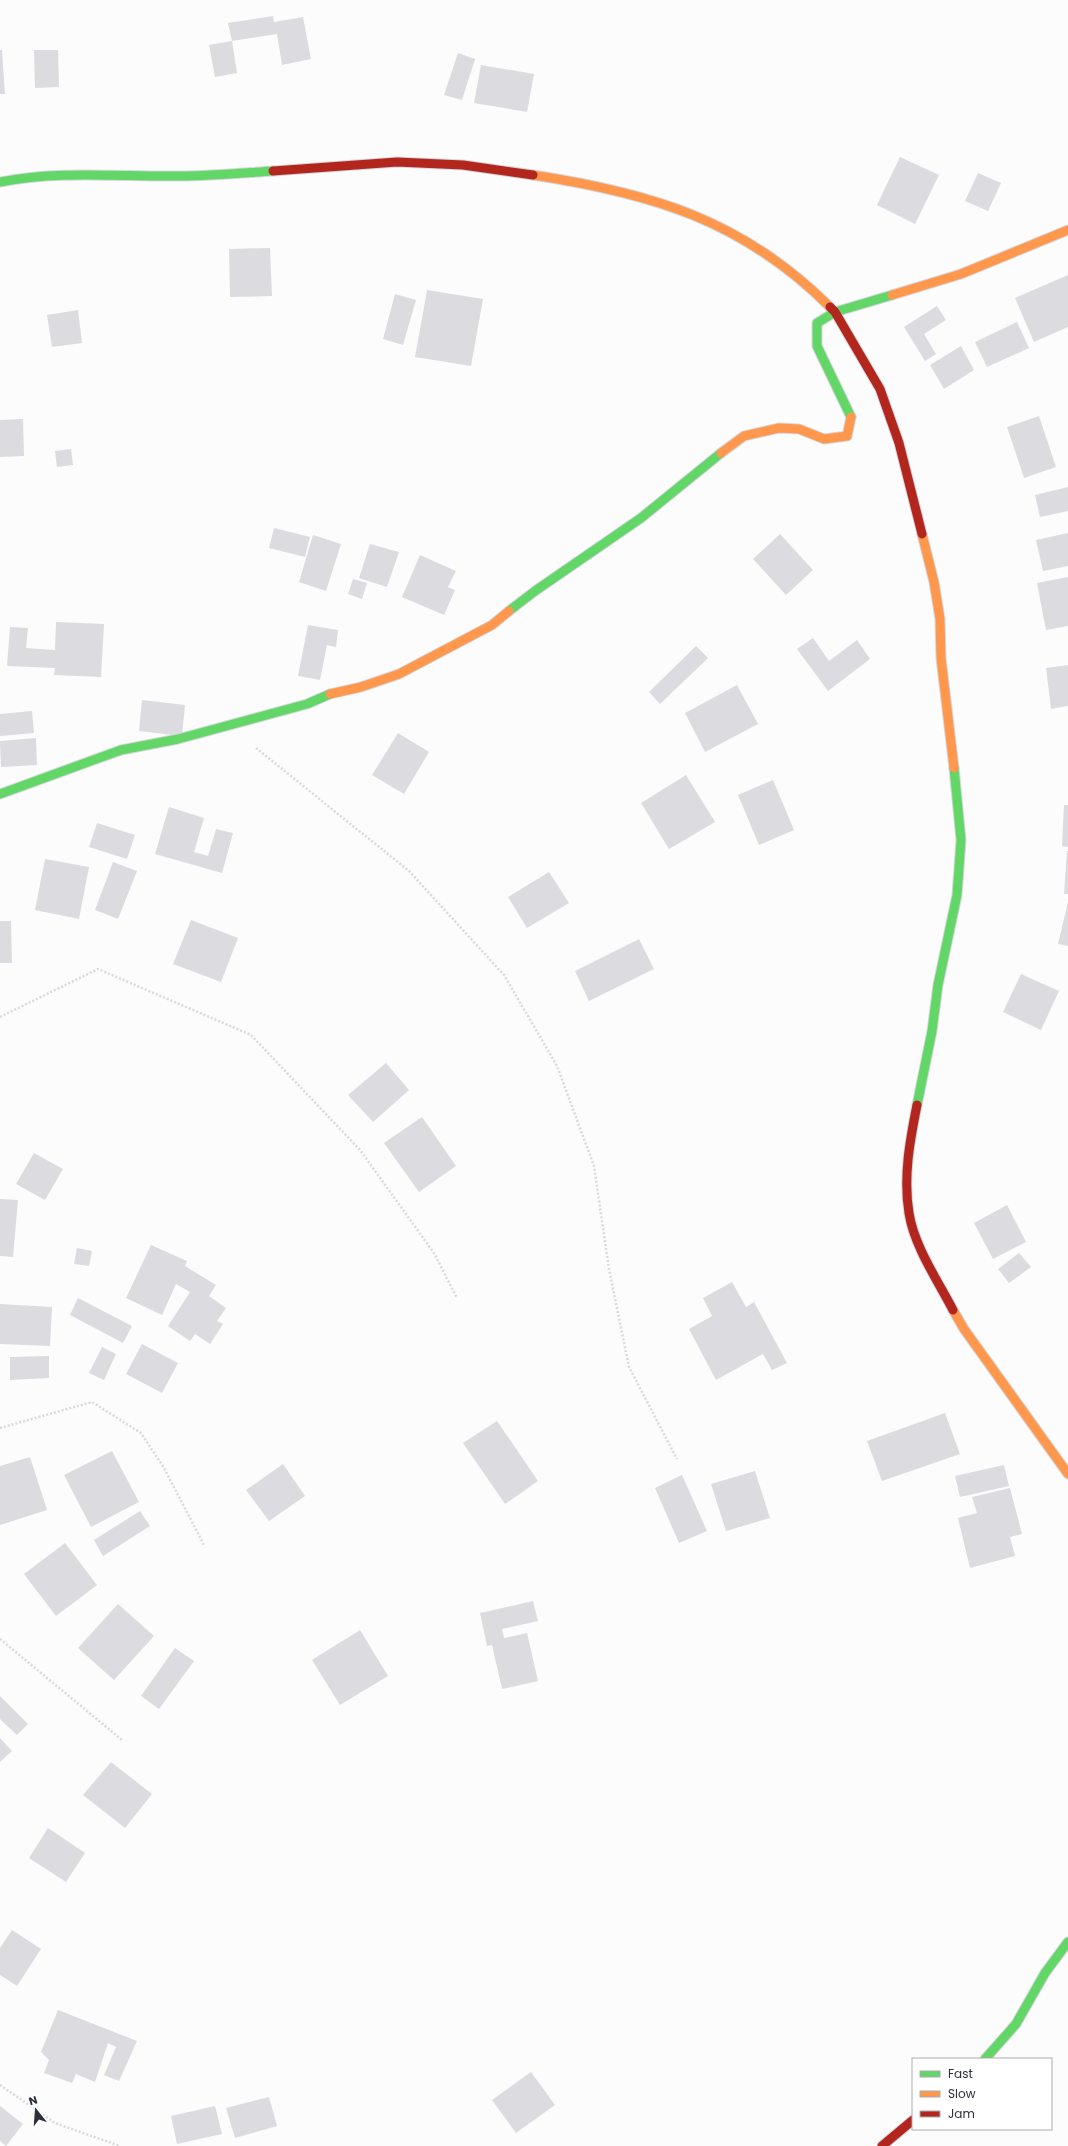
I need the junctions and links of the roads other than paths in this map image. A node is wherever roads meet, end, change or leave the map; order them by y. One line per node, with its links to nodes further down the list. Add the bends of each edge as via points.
1 (0, 182): 3 (main road, via 29,176 66,174 182,176 397,162 463,166 556,179 640,197 678,208 720,226 777,260)
2 (1068, 230): 3 (main road, via 961,274)
3 (835, 312): 4 (main road, via 817,323 817,346 851,416 847,436 824,439 799,429 779,428 744,436 641,518 535,591 492,626 399,674 361,687 334,692 307,704 178,739 121,750); 5 (main road, via 880,389 899,443 934,582 940,619 941,658 952,731 961,840 957,895 910,1142 907,1180 909,1214 924,1257 964,1329)
4 (0, 794)
5 (1068, 1474)
6 (1068, 1942): 7 (main road, via 1045,1973 1016,2024)
7 (986, 2058)
8 (912, 2121): 9 (main road)
9 (882, 2146)

